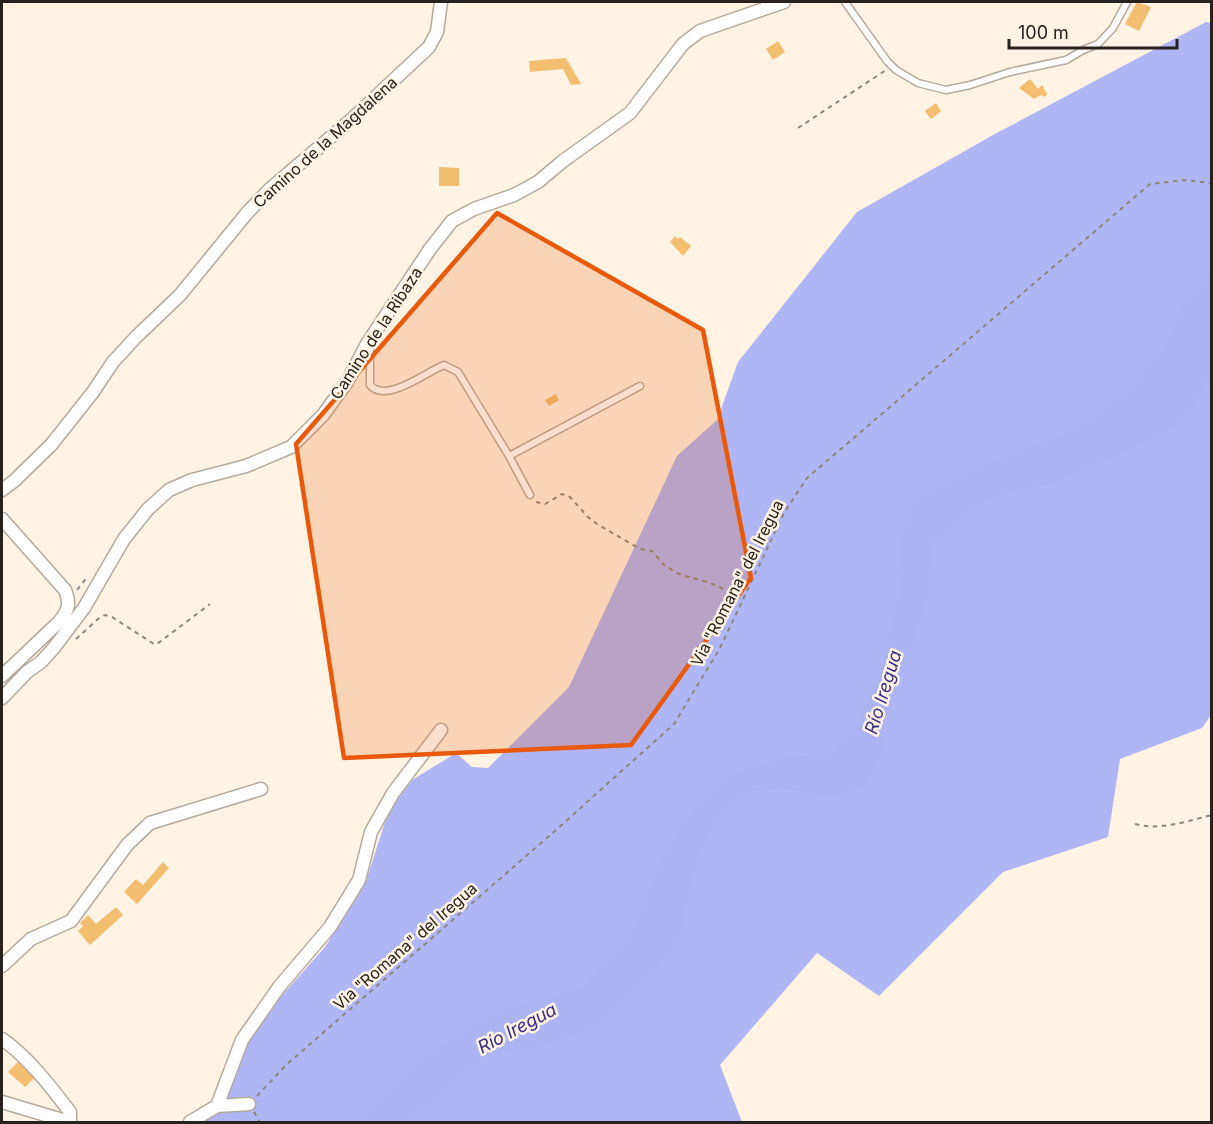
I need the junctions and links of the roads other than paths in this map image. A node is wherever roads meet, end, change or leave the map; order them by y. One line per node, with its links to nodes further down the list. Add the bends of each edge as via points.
1 (441, 2): 8 (street, Camino de la Magdalena, via 429,47 270,189 180,296 113,362 51,445)
2 (784, 2): 5 (street, Camino de la Ribaza, via 700,31 683,44 630,113 538,182 452,221)
3 (845, 2): 4 (lane, via 892,66 918,82 946,90 1066,60 1098,44 1113,28)
4 (1127, 2)
5 (370, 339): 7 (lane, via 373,390 402,388 444,365 458,372); 12 (street, Camino de la Ribaza, via 347,382 323,415 291,447 246,466 192,480 169,490 148,509 124,539 84,609 53,649)
6 (640, 386): 7 (lane)
7 (509, 456): 9 (lane)
8 (2, 490)
9 (530, 495)
10 (2, 519): 11 (street, via 70,600 67,613 59,622)
11 (2, 676)
12 (2, 698)
13 (441, 730): 19 (street, via 393,793 371,832 359,880 330,927 279,987 242,1040)
14 (261, 789): 15 (street, via 150,823 127,846 71,921 31,939)
15 (2, 966)
16 (2, 1039): 20 (street, via 46,1081 70,1112)
17 (2, 1102): 20 (street)
18 (249, 1104): 19 (street)
19 (217, 1106): 21 (street)
20 (70, 1122)
21 (190, 1122)

